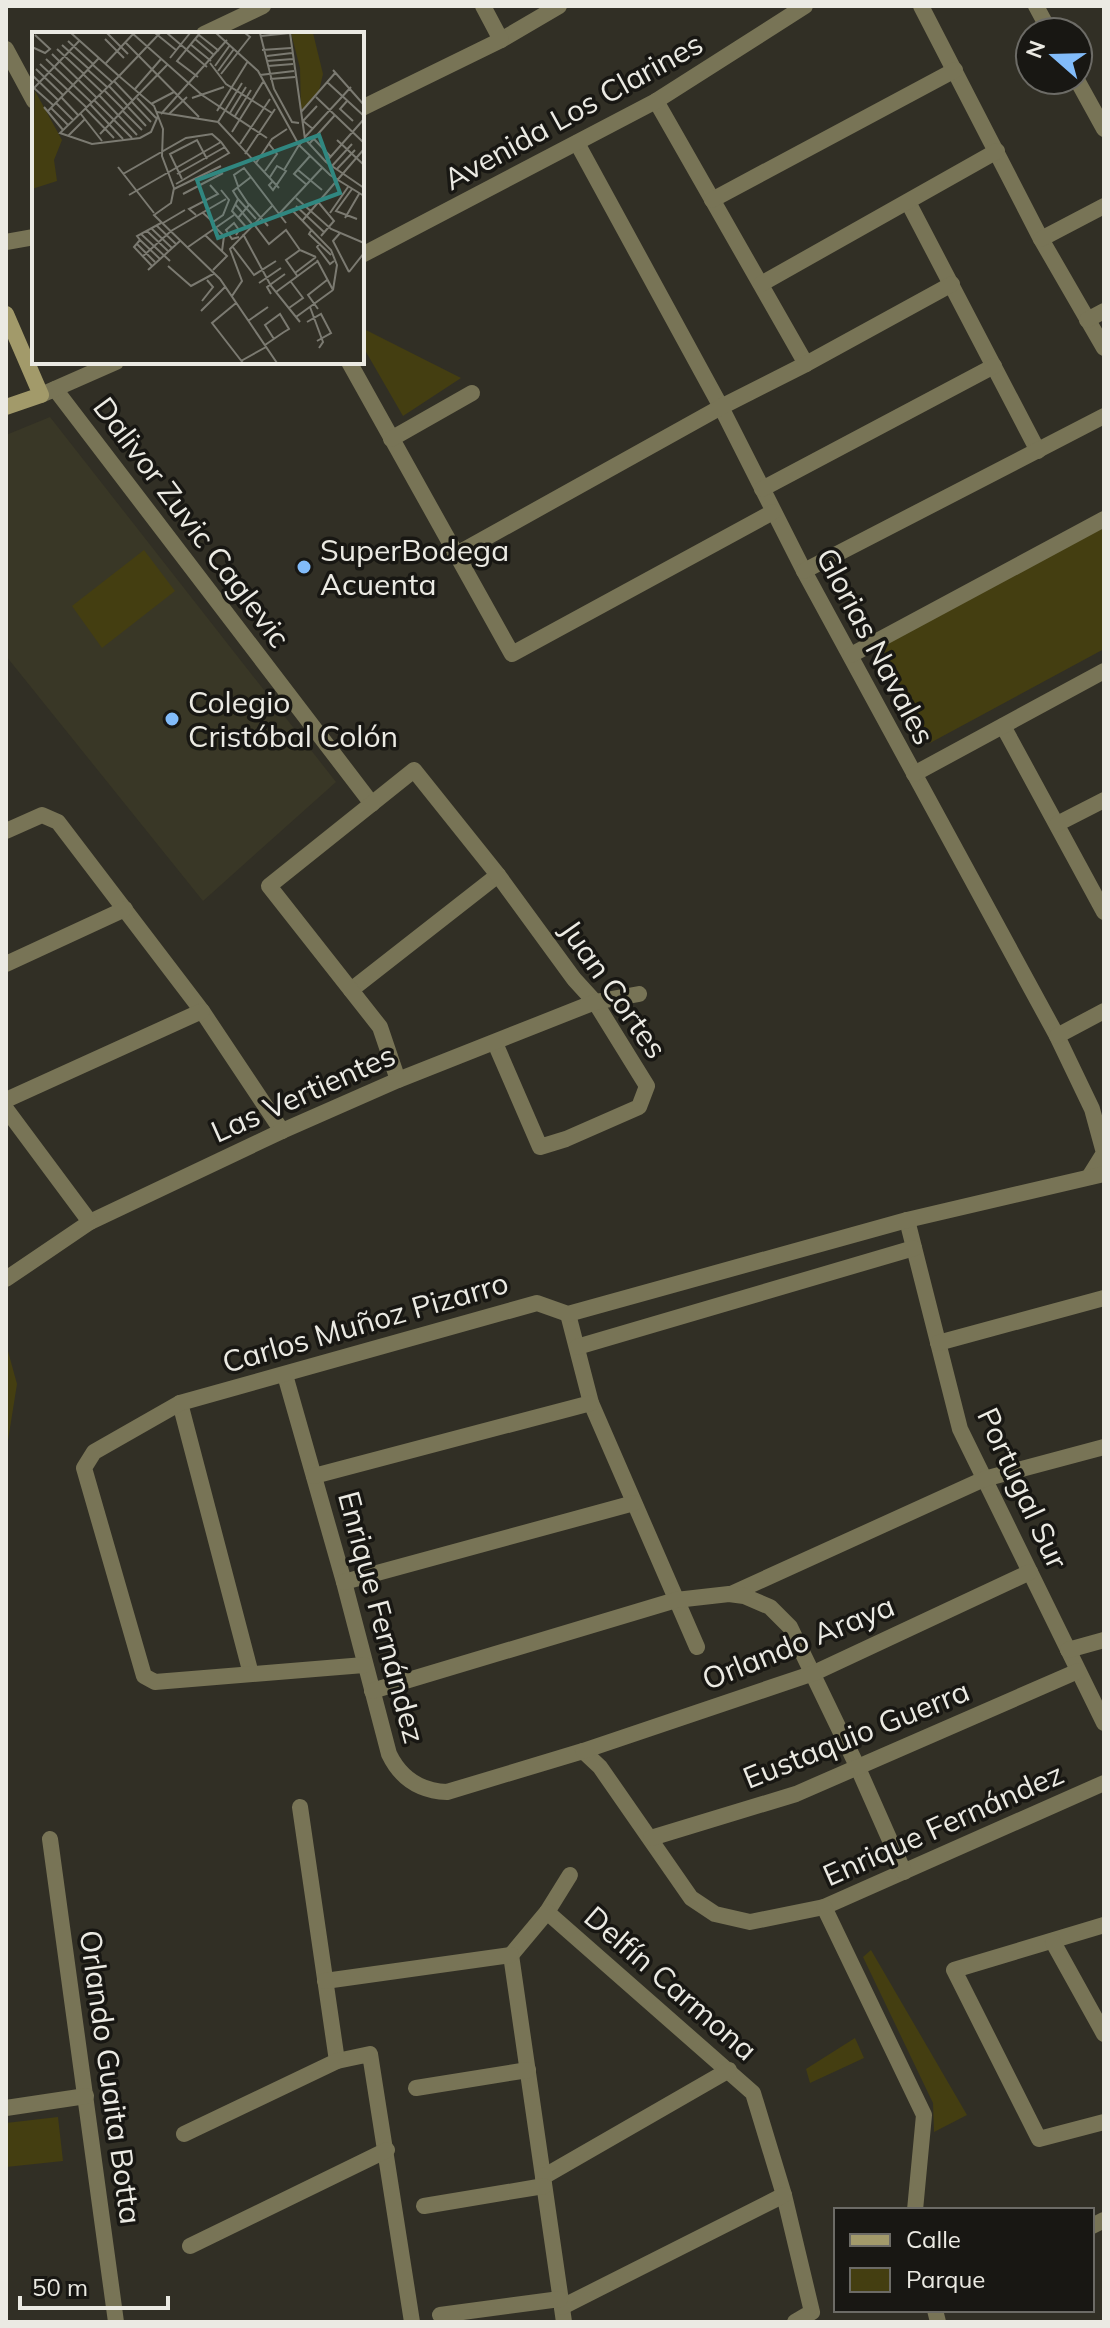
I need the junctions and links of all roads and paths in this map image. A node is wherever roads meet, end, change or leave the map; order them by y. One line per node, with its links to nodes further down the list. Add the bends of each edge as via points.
1 (263, 6): 6 (street)
2 (483, 6): 7 (street)
3 (559, 6): 7 (street)
4 (805, 6): 12 (street, Avenida Los Clarines)
5 (921, 6): 9 (street)
6 (208, 32)
7 (501, 40): 13 (street)
8 (6, 49): 11 (street)
9 (955, 70): 16 (street); 17 (street)
10 (1086, 96): 14 (street)
11 (32, 97)
12 (656, 101): 15 (street, Avenida Los Clarines); 17 (street)
13 (364, 107)
14 (1104, 129)
15 (577, 143): 23 (street, Avenida Los Clarines); 39 (street, Glorias Navales)
16 (997, 151): 18 (street); 21 (street)
17 (712, 200): 24 (street)
18 (908, 202): 24 (street); 25 (street)
19 (1104, 206): 21 (street)
20 (32, 237): 22 (street)
21 (1041, 239): 28 (street)
22 (6, 242)
23 (364, 254)
24 (761, 284): 34 (street)
25 (952, 284): 34 (street); 35 (street)
26 (1104, 311): 28 (street)
27 (6, 314): 30 (main road, Dalivor Zuvic Caglevic)
28 (1087, 320): 29 (street)
29 (1104, 348)
30 (32, 362)
31 (33, 364): 36 (main road, Dalivor Zuvic Caglevic)
32 (111, 364): 36 (street)
33 (350, 364): 41 (street)
34 (806, 364): 39 (street)
35 (994, 366): 42 (street); 43 (street)
36 (48, 392): 38 (main road); 53 (street, Dalivor Zuvic Caglevic)
37 (472, 393): 41 (street)
38 (6, 407)
39 (721, 407): 43 (street, Glorias Navales); 46 (street)
40 (1104, 416): 42 (street)
41 (391, 439): 46 (street)
42 (1038, 451): 47 (street)
43 (762, 489): 44 (street, Glorias Navales)
44 (773, 512): 46 (street, via 512,654); 47 (street, Glorias Navales)
45 (1104, 519): 48 (street)
46 (455, 555)
47 (804, 571): 48 (street, Glorias Navales)
48 (851, 655): 51 (street, Glorias Navales)
49 (1104, 671): 50 (street)
50 (1003, 726): 51 (street); 54 (street)
51 (914, 774): 65 (street, Glorias Navales)
52 (1104, 800): 54 (street)
53 (372, 804): 56 (street, Juan Cortes, via 414,770); 60 (street, via 269,886)
54 (1057, 824): 58 (street)
55 (6, 831): 57 (street, via 42,815 58,822)
56 (498, 875): 60 (street); 62 (street, Juan Cortes)
57 (125, 909): 59 (street); 63 (street)
58 (1104, 910)
59 (6, 964)
60 (351, 990): 67 (street, via 380,1027)
61 (639, 994): 62 (street, Las Vertientes)
62 (595, 1002): 66 (street, Las Vertientes); 66 (street, Juan Cortes, via 647,1086 639,1107 566,1139 543,1148 537,1144)
63 (202, 1011): 68 (street); 70 (street)
64 (1104, 1011): 65 (street)
65 (1057, 1036): 71 (street, Glorias Navales, via 1092,1109 1104,1153)
66 (495, 1043): 67 (street, Las Vertientes)
67 (398, 1080): 70 (street, Las Vertientes)
68 (6, 1100)
69 (6, 1109): 73 (street)
70 (282, 1131): 73 (street, Las Vertientes)
71 (1096, 1176): 72 (street, Carlos Muñoz Pizarro)
72 (907, 1220): 74 (street, Portugal Sur); 77 (street, Carlos Muñoz Pizarro)
73 (90, 1222): 75 (street, Las Vertientes)
74 (914, 1248): 78 (street, Portugal Sur); 79 (street)
75 (6, 1279)
76 (1104, 1298): 78 (street)
77 (568, 1314): 79 (street); 80 (street, Carlos Muñoz Pizarro, via 537,1303)
78 (938, 1343): 85 (street, Portugal Sur, via 960,1429)
79 (577, 1347): 82 (street)
80 (285, 1375): 81 (street, Carlos Muñoz Pizarro); 84 (street, Enrique Fernández)
81 (180, 1403): 97 (street); 97 (street, Carlos Muñoz Pizarro, via 94,1452 84,1468 144,1676 155,1682)
82 (591, 1403): 84 (street); 86 (street)
83 (1104, 1447): 85 (street)
84 (314, 1476): 88 (street, Enrique Fernández)
85 (984, 1479): 87 (street, Portugal Sur); 89 (street)
86 (634, 1503): 88 (street); 90 (street)
87 (1030, 1572): 93 (street, Portugal Sur); 96 (street, Orlando Araya)
88 (344, 1582): 94 (street, Enrique Fernández)
89 (729, 1594): 90 (street); 96 (street, via 758,1600 782,1616)
90 (676, 1600): 92 (street); 98 (street)
91 (1104, 1640): 93 (street)
92 (697, 1647)
93 (1068, 1650): 95 (street, Portugal Sur)
94 (364, 1665): 97 (street, Carlos Muñoz Pizarro); 98 (street, Enrique Fernández)
95 (1078, 1671): 99 (street, Portugal Sur); 101 (street, Eustaquio Guerra)
96 (814, 1673): 100 (street, Orlando Araya); 101 (street)
97 (251, 1674)
98 (372, 1691): 100 (street, Enrique Fernández, via 393,1763 425,1789 447,1792)
99 (1104, 1723)
100 (583, 1751): 104 (street, Enrique Fernández)
101 (858, 1768): 104 (street, Eustaquio Guerra, via 796,1794); 106 (street)
102 (1104, 1783): 106 (street, Enrique Fernández)
103 (300, 1807): 113 (street)
104 (651, 1838): 108 (street, Enrique Fernández, via 681,1887 715,1914 750,1922)
105 (50, 1839): 119 (street, Orlando Guaita Botta)
106 (904, 1872): 108 (street, Enrique Fernández)
107 (570, 1875): 109 (street, Delfín Carmona)
108 (824, 1907): 127 (street, via 924,2115)
109 (547, 1912): 112 (street, Delfín Carmona); 117 (street, Delfín Carmona)
110 (1104, 1925): 111 (street)
111 (1053, 1942): 114 (street); 121 (street, via 954,1970 1039,2139)
112 (511, 1955): 113 (street); 116 (street)
113 (325, 1981): 115 (street)
114 (1104, 2034)
115 (337, 2061): 122 (street); 123 (street, via 370,2054)
116 (528, 2070): 118 (street); 124 (street)
117 (729, 2070): 124 (street); 125 (street, Delfín Carmona, via 753,2093)
118 (416, 2088)
119 (86, 2096): 120 (street); 131 (street, Orlando Guaita Botta)
120 (6, 2108)
121 (1104, 2122)
122 (184, 2134)
123 (387, 2150): 128 (street); 132 (street)
124 (544, 2182): 126 (street); 129 (street)
125 (784, 2195): 129 (street); 133 (street, Delfín Carmona, via 812,2312)
126 (424, 2206)
127 (915, 2208)
128 (190, 2246)
129 (562, 2309): 130 (street)
130 (440, 2315)
131 (116, 2322)
132 (412, 2322)
133 (795, 2322)

